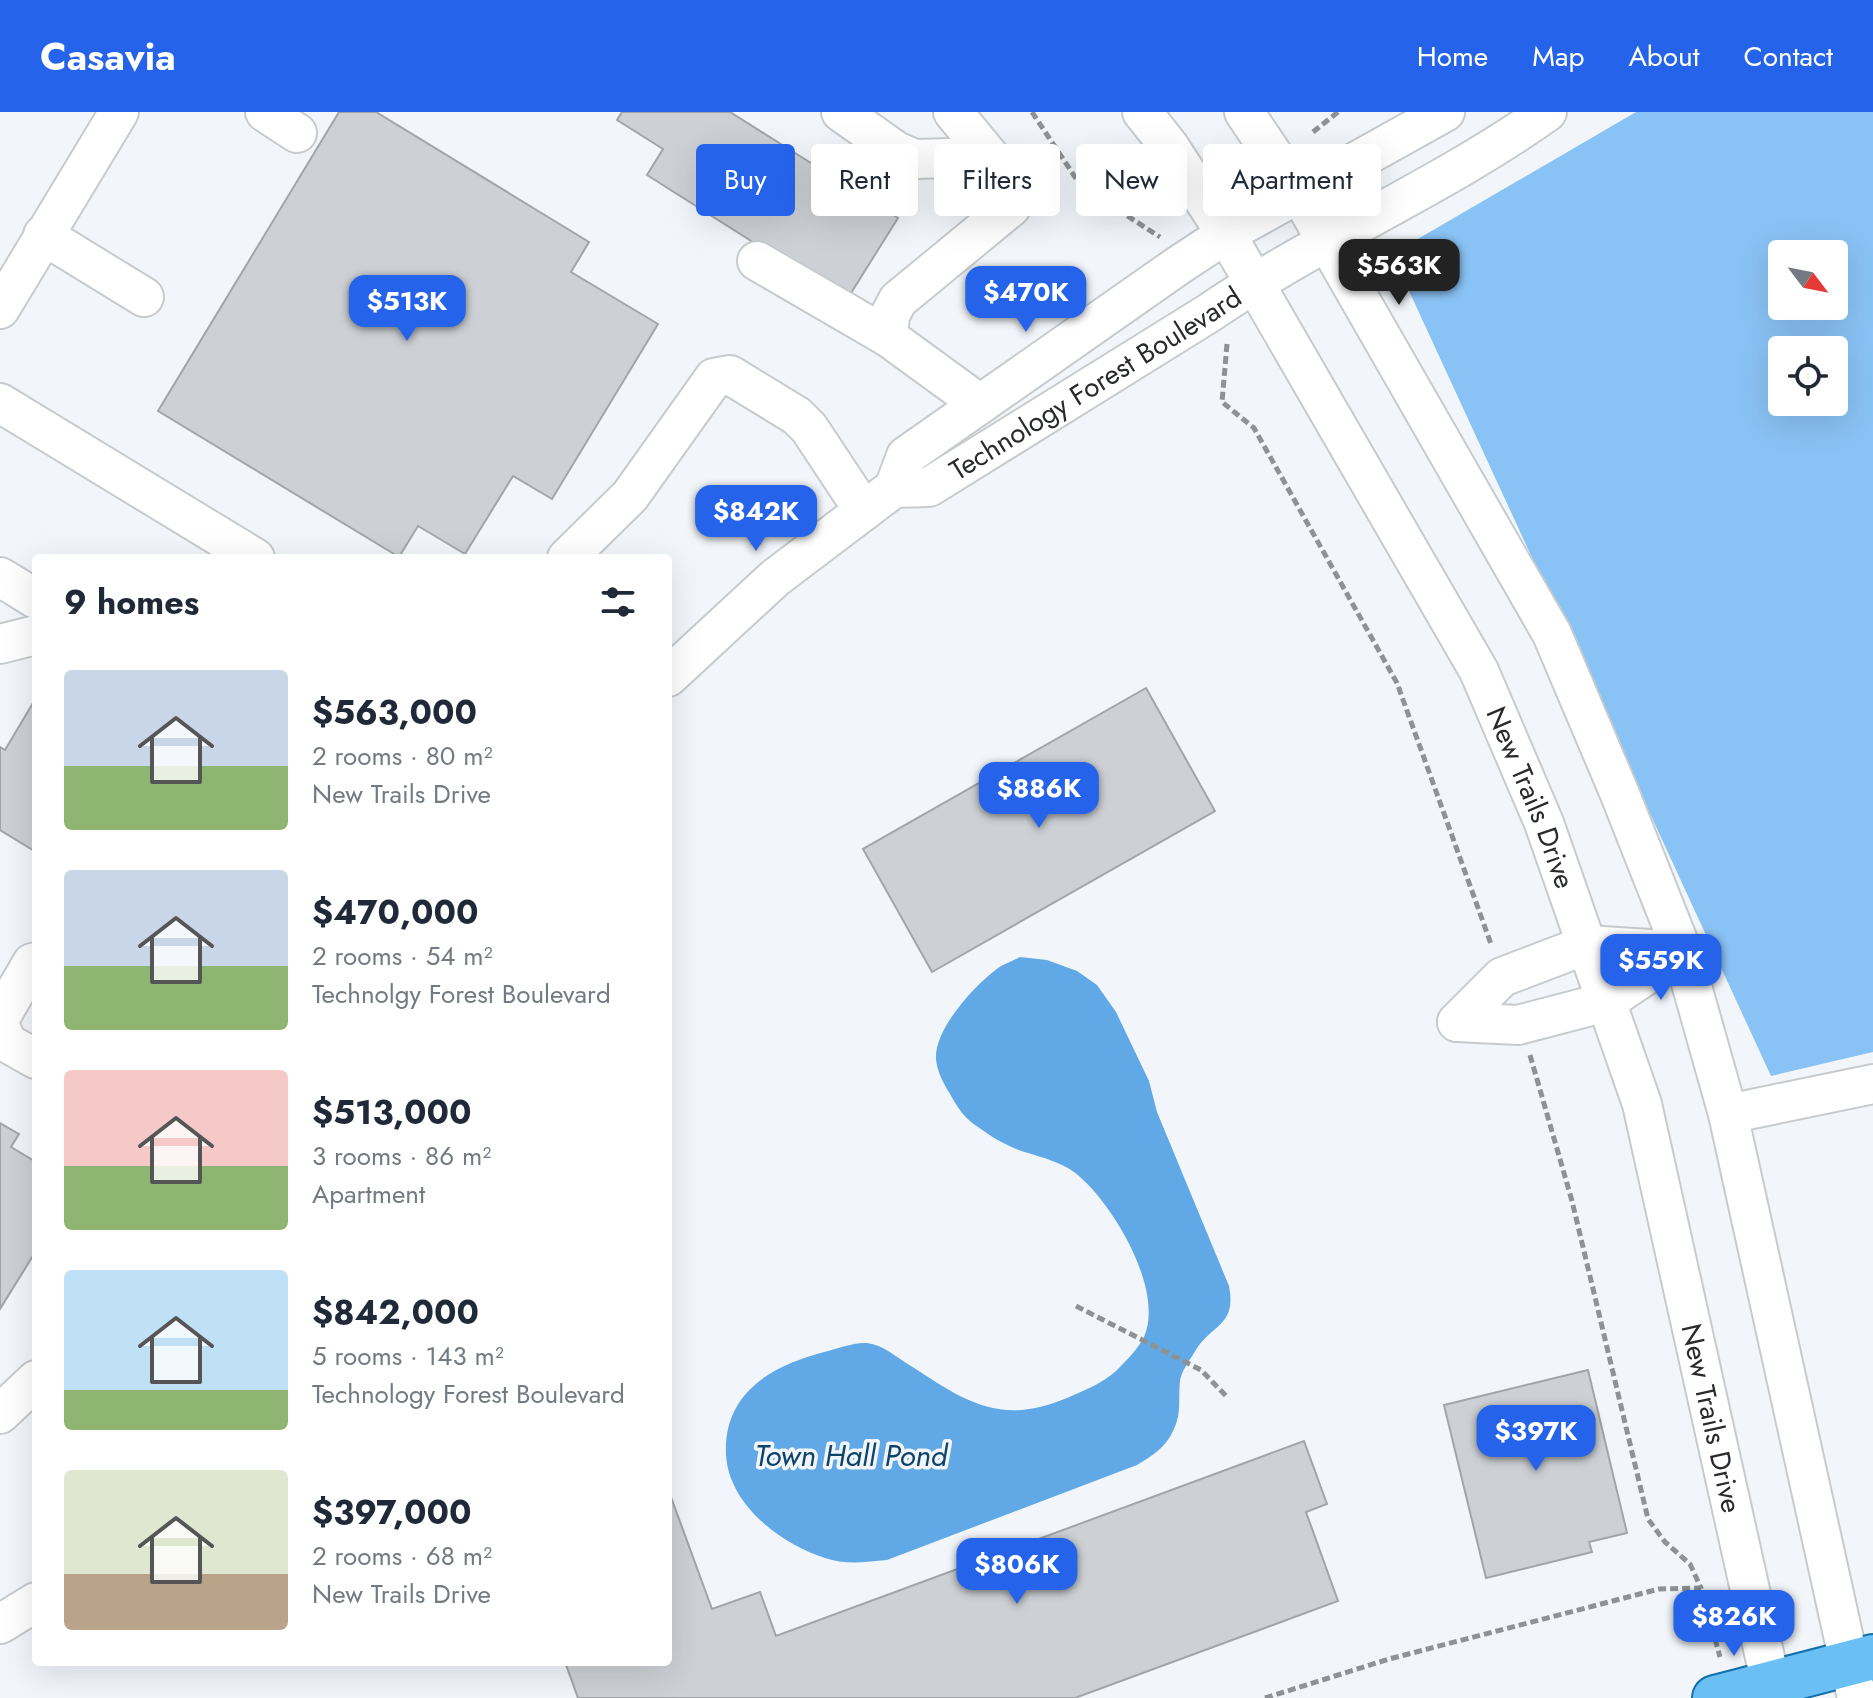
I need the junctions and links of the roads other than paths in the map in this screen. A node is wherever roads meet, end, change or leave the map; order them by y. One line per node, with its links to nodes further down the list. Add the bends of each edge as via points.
1 (119, 112): 18 (street)
2 (265, 112): 9 (street)
3 (841, 112): 13 (street, via 896,151 915,159)
4 (953, 112): 10 (street)
5 (1142, 112): 17 (street, New Trails Drive)
6 (1244, 112): 11 (street)
7 (1445, 112): 12 (street)
8 (1547, 112): 19 (street, Technology Forest Boulevard, via 1495,149)
9 (297, 133)
10 (979, 144)
11 (1266, 144)
12 (1381, 149)
13 (934, 158)
14 (1000, 216): 24 (street, via 898,300)
15 (1260, 216): 17 (street)
16 (1312, 216): 19 (street)
17 (1226, 234): 21 (street, New Trails Drive); 26 (street)
18 (43, 235): 22 (street); 23 (street)
19 (1327, 243): 21 (street, Technology Forest Boulevard); 37 (street, via 1552,634)
20 (757, 261): 24 (street)
21 (1254, 283): 27 (street, Technology Forest Boulevard, via 929,487); 36 (street, New Trails Drive, via 1479,671 1544,823)
22 (144, 297)
23 (0, 309)
24 (888, 337): 26 (street)
25 (0, 403): 29 (street)
26 (980, 404): 27 (street, via 906,456)
27 (894, 488): 28 (street)
28 (864, 511): 30 (street, via 809,428 730,375 714,378 630,496); 35 (street, via 775,578)
29 (248, 554)
30 (571, 554)
31 (0, 577): 32 (street)
32 (32, 597)
33 (32, 636): 34 (street)
34 (0, 644)
35 (672, 673)
36 (1586, 945): 37 (street); 39 (street, New Trails Drive); 39 (street, via 1502,977 1457,1022 1518,1025)
37 (1682, 951): 39 (street); 44 (street)
38 (32, 963): 40 (street)
39 (1606, 1002): 50 (street, New Trails Drive, via 1642,1104)
40 (0, 1018)
41 (0, 1026): 42 (street, via 7,1043)
42 (32, 1057)
43 (1873, 1084): 44 (street)
44 (1728, 1114): 49 (street)
45 (32, 1384): 46 (street)
46 (0, 1414)
47 (32, 1604): 48 (street)
48 (0, 1624)
49 (1860, 1673): 50 (main road)
50 (1750, 1693)

